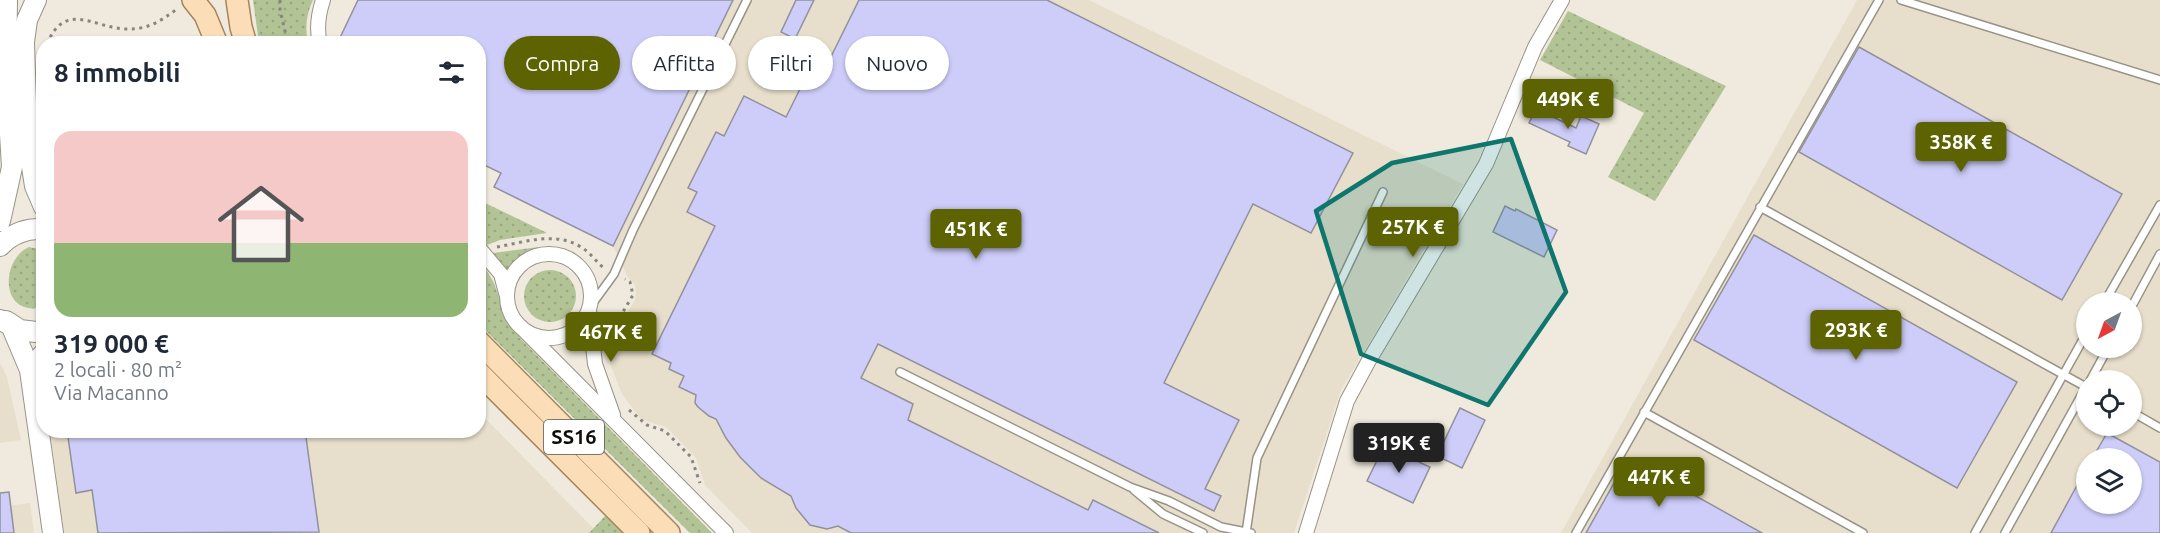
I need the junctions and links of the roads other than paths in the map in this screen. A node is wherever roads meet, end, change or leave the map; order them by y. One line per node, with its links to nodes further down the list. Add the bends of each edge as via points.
1 (8, 0): 14 (main road)
2 (36, 0): 16 (main road, via 27,20 24,42 27,135)
3 (237, 0): 11 (main road)
4 (323, 0): 12 (street, via 318,14)
5 (747, 0): 29 (lane, via 614,274)
6 (1562, 0): 55 (street, via 1535,47 1486,164 1347,402)
7 (1879, 0): 20 (lane)
8 (1901, 0): 13 (lane)
9 (185, 5): 10 (main road, via 205,15)
10 (214, 36)
11 (244, 36)
12 (318, 36)
13 (2160, 80)
14 (4, 92): 18 (main road, via 12,167)
15 (0, 174): 18 (street)
16 (36, 188)
17 (1383, 192): 54 (lane, via 1257,458)
18 (6, 198): 21 (main road)
19 (2160, 205): 26 (lane)
20 (1760, 207): 38 (lane); 42 (lane)
21 (0, 220)
22 (36, 229): 23 (main road, via 17,233)
23 (0, 246)
24 (486, 250): 28 (street, via 501,274)
25 (2160, 254): 27 (lane)
26 (2110, 292)
27 (2140, 292)
28 (507, 298): 29 (street, via 510,281 520,265 536,256 554,254 569,259 585,274 591,293); 31 (street, via 511,314)
29 (589, 309): 31 (street, via 578,327 560,337 539,337); 45 (street, via 594,364)
30 (4, 320): 32 (main road); 36 (main road)
31 (520, 326): 45 (street)
32 (36, 333)
33 (486, 349): 51 (main road, SS16)
34 (2076, 352): 38 (lane)
35 (36, 363): 36 (main road)
36 (30, 370): 43 (main road)
37 (900, 372): 48 (lane)
38 (2063, 375): 40 (lane); 58 (lane)
39 (486, 380): 50 (main road, SS16)
40 (2076, 382)
41 (2076, 405): 59 (lane)
42 (1644, 412): 56 (lane); 57 (lane)
43 (36, 413)
44 (2142, 418): 46 (lane)
45 (615, 420): 52 (street)
46 (2160, 428)
47 (40, 438): 49 (main road)
48 (1130, 487): 53 (lane, via 1163,514); 54 (lane, via 1221,527)
49 (53, 533)
50 (639, 533)
51 (669, 533)
52 (726, 533)
53 (1203, 533)
54 (1248, 533)
55 (1306, 533)
56 (1576, 533)
57 (1863, 533)
58 (1975, 533)
59 (2005, 533)

